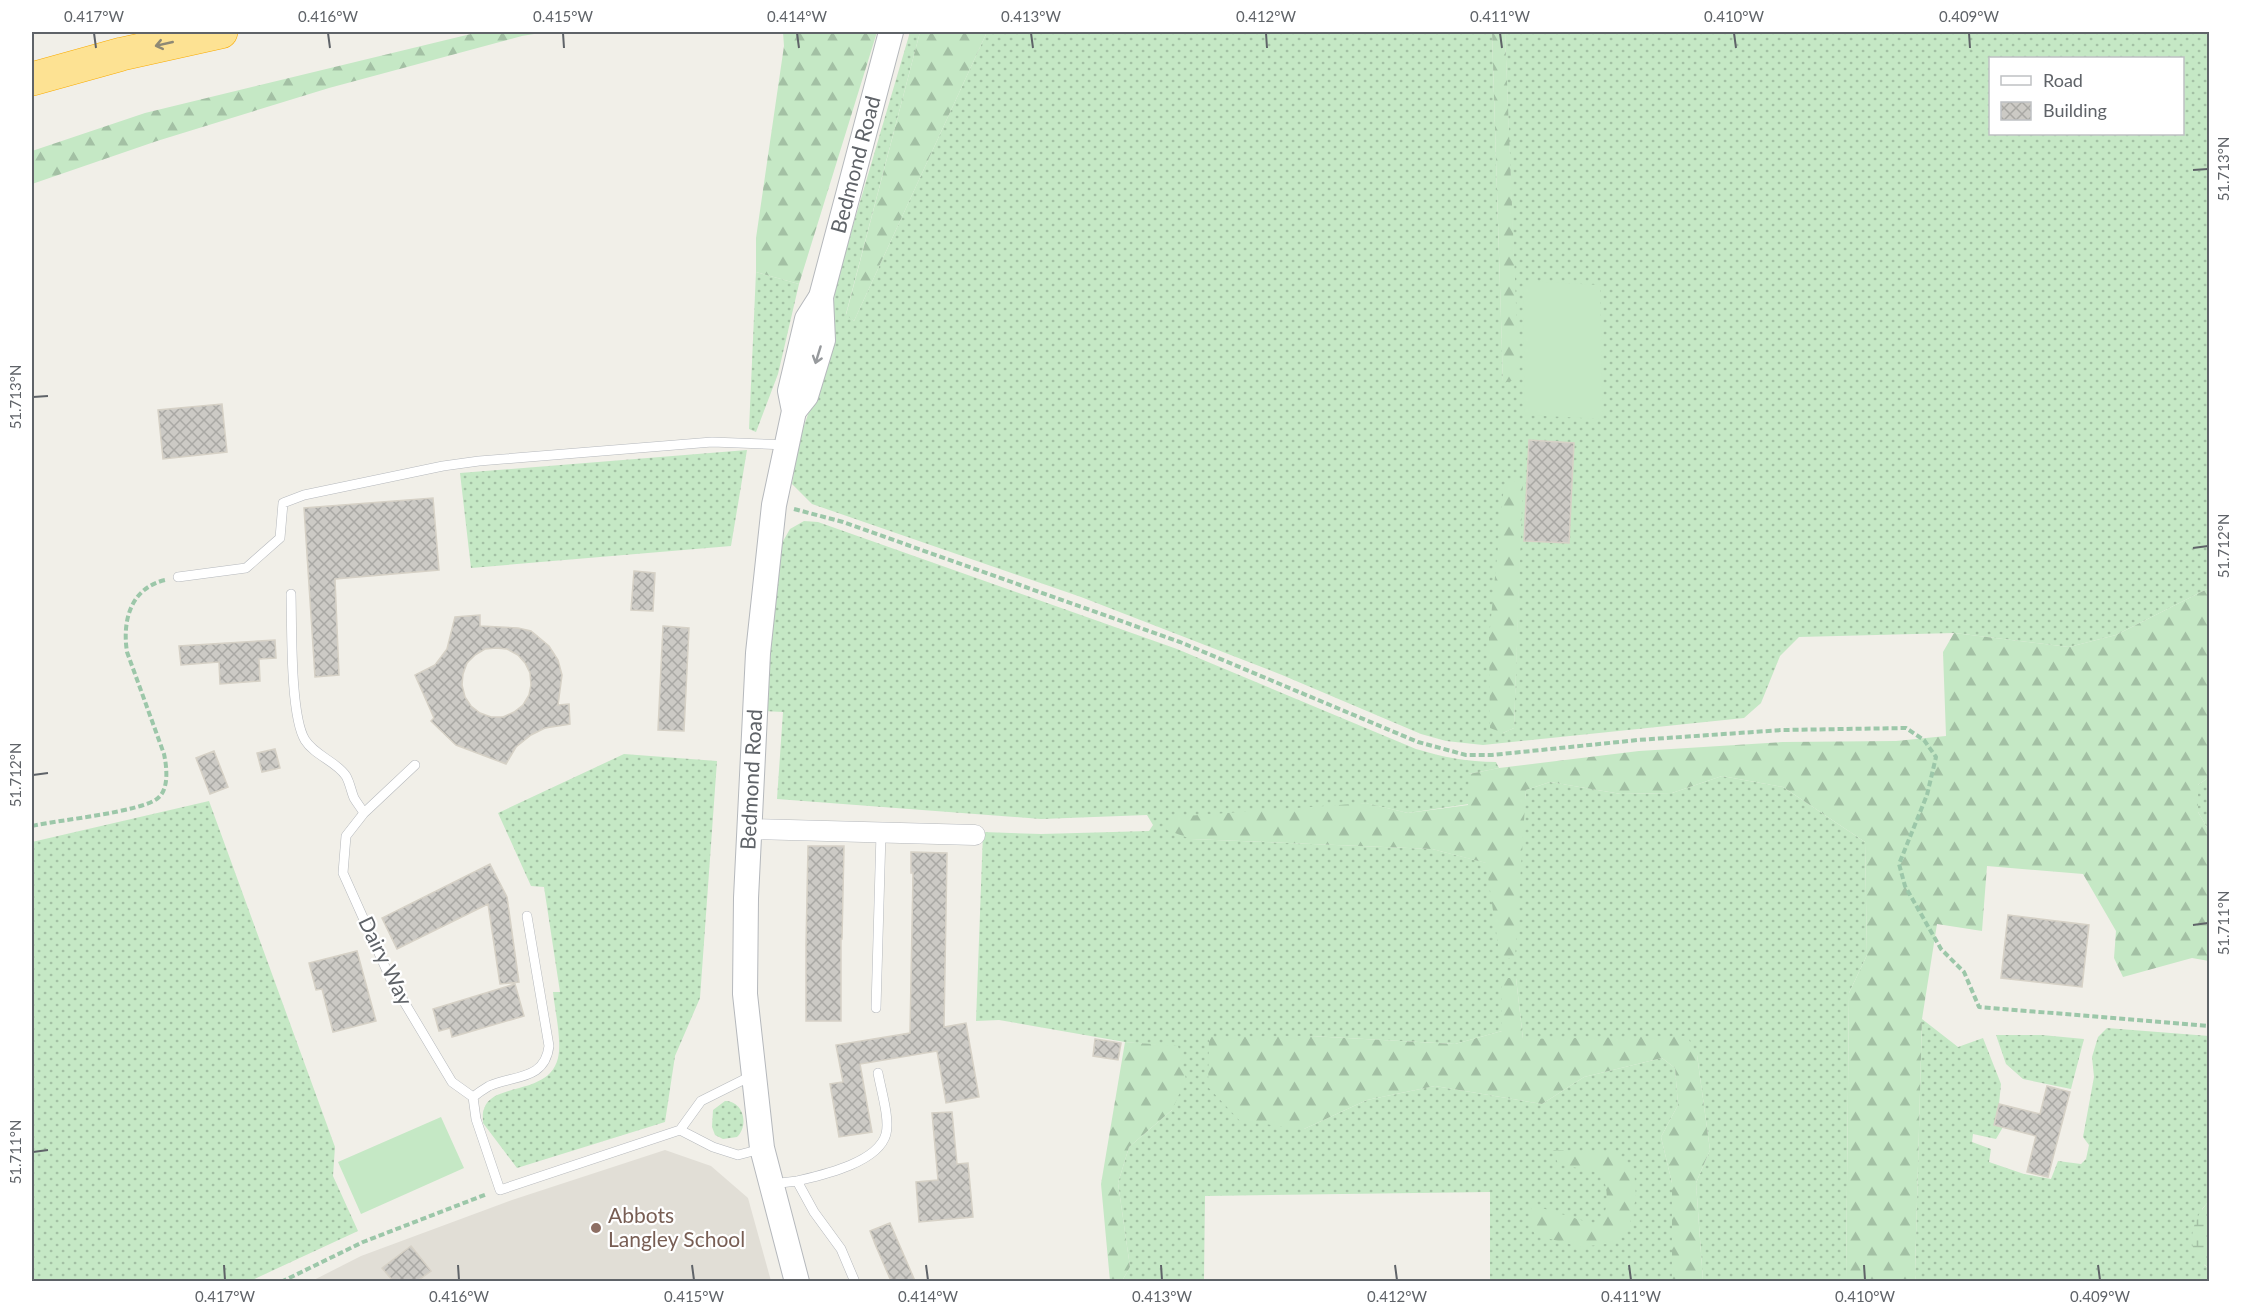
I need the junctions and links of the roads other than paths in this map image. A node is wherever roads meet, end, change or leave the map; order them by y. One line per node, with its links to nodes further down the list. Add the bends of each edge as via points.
1 (221, 32): 3 (highway, one-way to 3)
2 (891, 32): 4 (street, Bedmond Road, via 822,297 807,319 790,392 794,411)
3 (32, 79)
4 (786, 445): 5 (lane, via 712,442 479,462 304,495 283,503 280,538 246,568); 9 (street, Bedmond Road, via 774,505 758,652)
5 (178, 577)
6 (291, 594): 8 (lane, via 299,724 316,753 347,777)
7 (415, 765): 8 (lane, Dairy Way)
8 (364, 813): 16 (lane, Dairy Way, via 346,836 343,873 391,980 452,1082)
9 (749, 829): 10 (street); 15 (street, Bedmond Road, via 745,994)
10 (881, 833): 11 (street); 13 (lane)
11 (975, 835)
12 (527, 916): 16 (lane, via 548,1058 528,1075 489,1086)
13 (876, 1008)
14 (878, 1073): 19 (lane, via 886,1124 880,1147 855,1164)
15 (753, 1075): 17 (lane, via 701,1101); 18 (street, Bedmond Road)
16 (473, 1097): 17 (lane, via 500,1190)
17 (680, 1130): 18 (lane, via 738,1155)
18 (762, 1148): 20 (street, Bedmond Road)
19 (797, 1181): 20 (lane); 22 (lane, via 841,1249)
20 (770, 1184): 21 (street, Bedmond Road)
21 (797, 1281)
22 (855, 1281)

